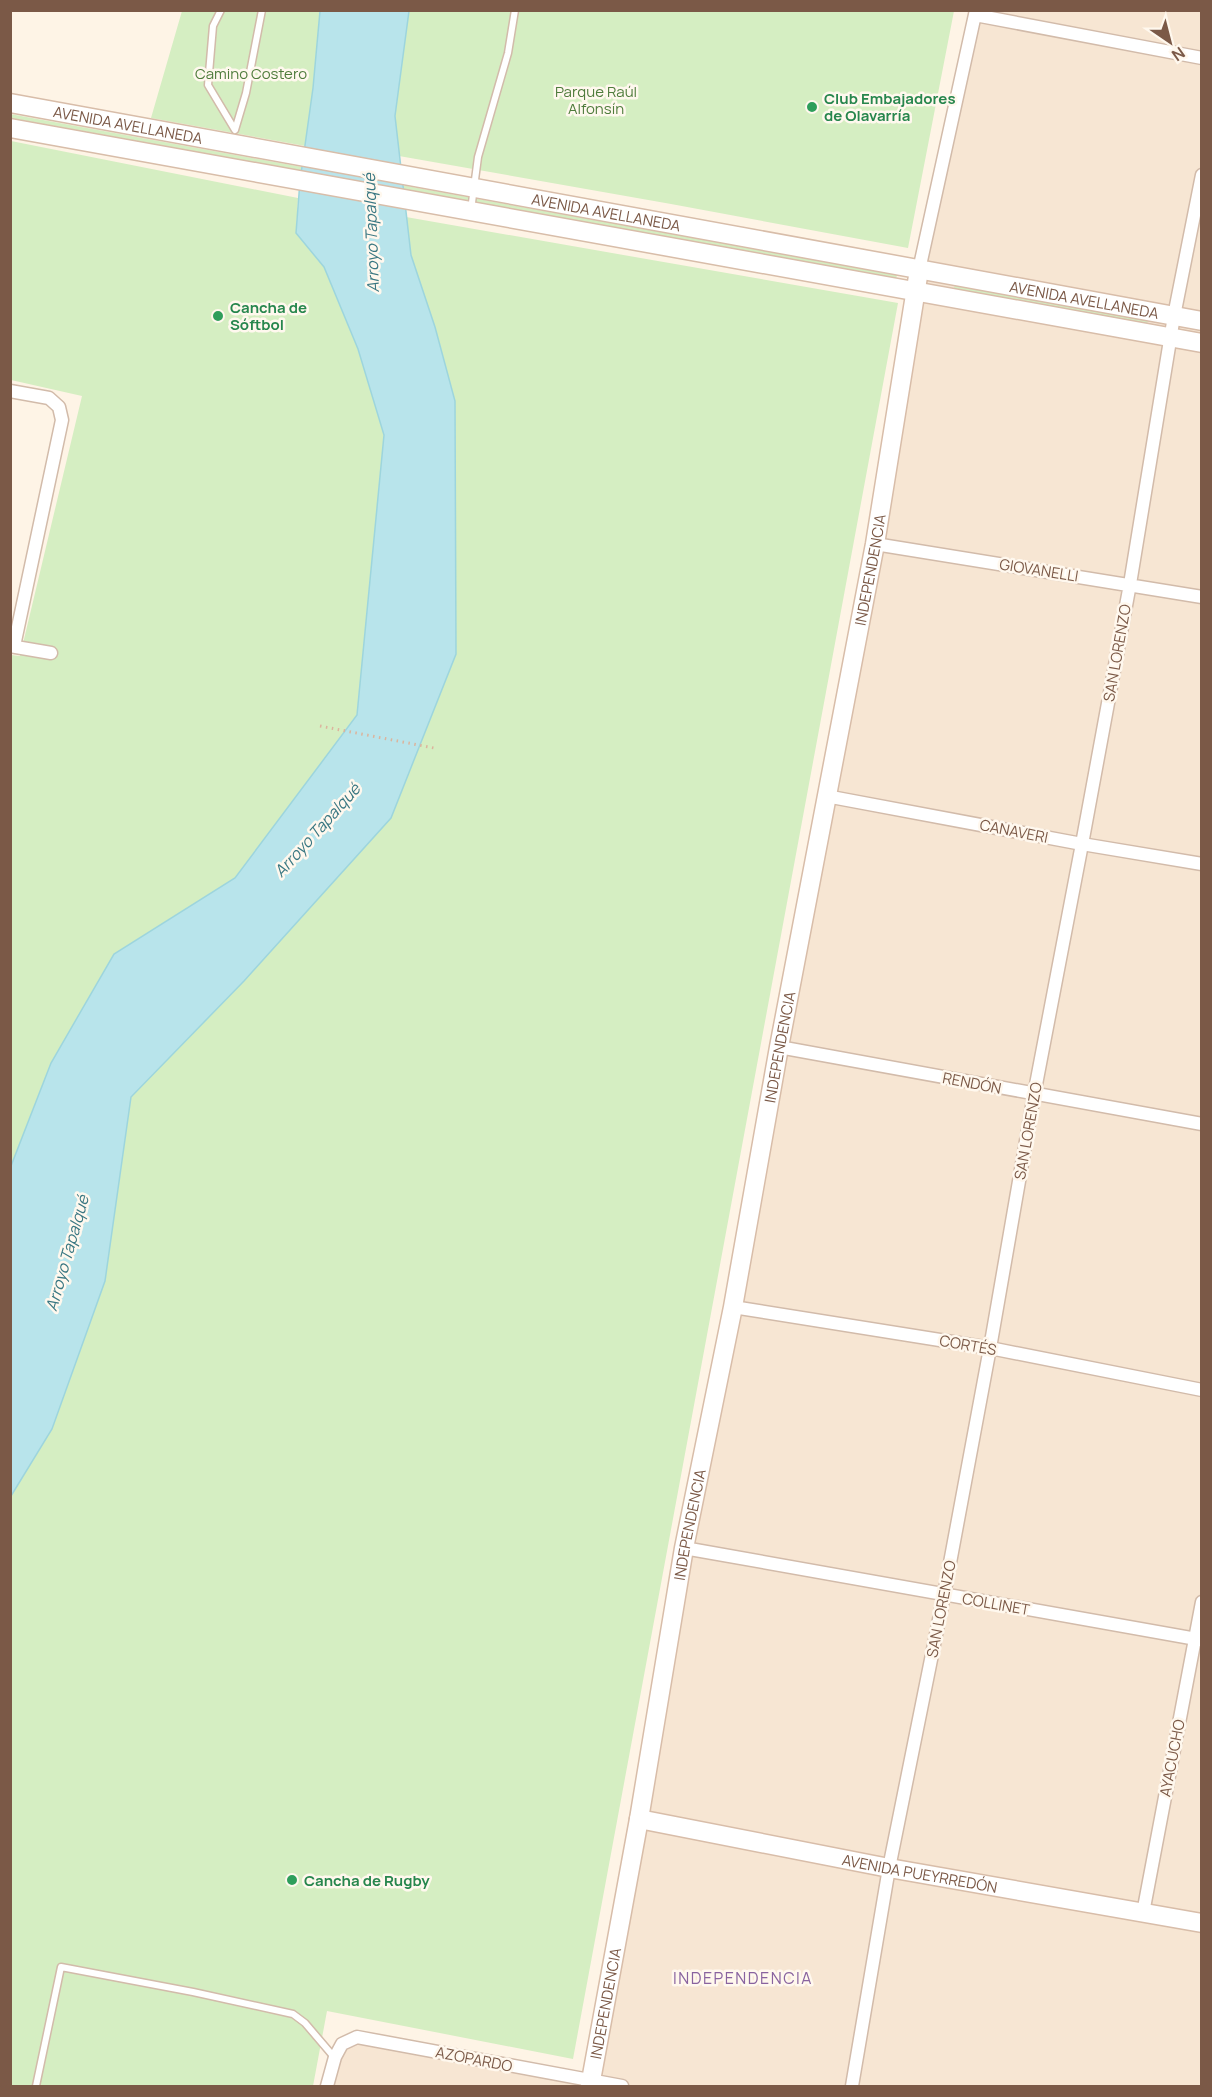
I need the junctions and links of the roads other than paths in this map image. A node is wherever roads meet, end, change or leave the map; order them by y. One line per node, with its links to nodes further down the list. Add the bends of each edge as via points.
1 (221, 10): 8 (lane, via 213,26 208,85)
2 (262, 10): 8 (lane)
3 (515, 10): 10 (lane)
4 (975, 13): 5 (street); 12 (street, INDEPENDENCIA)
5 (1202, 58)
6 (10, 103): 8 (main road, AVENIDA AVELLANEDA)
7 (10, 128): 8 (main road, AVENIDA AVELLANEDA)
8 (236, 152): 10 (main road, AVENIDA AVELLANEDA, via 281,153); 11 (main road, AVENIDA AVELLANEDA, via 281,178)
9 (1202, 175): 14 (street, SAN LORENZO)
10 (474, 187): 11 (lane); 12 (main road, AVENIDA AVELLANEDA)
11 (471, 211): 13 (main road, AVENIDA AVELLANEDA)
12 (919, 270): 13 (main road, INDEPENDENCIA); 14 (main road, AVENIDA AVELLANEDA)
13 (914, 291): 16 (main road, AVENIDA AVELLANEDA); 19 (main road, INDEPENDENCIA)
14 (1174, 316): 15 (main road, AVENIDA AVELLANEDA); 16 (street, SAN LORENZO)
15 (1202, 321)
16 (1171, 338): 17 (main road, AVENIDA AVELLANEDA); 20 (street, SAN LORENZO)
17 (1202, 343)
18 (10, 391): 22 (street, via 49,398 59,407 62,420)
19 (875, 544): 20 (street, GIOVANELLI); 24 (main road, INDEPENDENCIA)
20 (1130, 584): 21 (street, GIOVANELLI); 25 (street, SAN LORENZO)
21 (1202, 597)
22 (12, 646): 23 (street)
23 (51, 653)
24 (826, 796): 25 (street, CANAVERI); 27 (main road, INDEPENDENCIA)
25 (1082, 844): 26 (street, CANAVERI); 28 (street, SAN LORENZO)
26 (1202, 864)
27 (779, 1047): 28 (street, RENDÓN); 30 (main road, INDEPENDENCIA)
28 (1034, 1095): 29 (street, RENDÓN); 31 (street, SAN LORENZO)
29 (1202, 1124)
30 (733, 1307): 31 (street, CORTÉS); 33 (main road, INDEPENDENCIA)
31 (990, 1348): 32 (street, CORTÉS); 34 (street, SAN LORENZO)
32 (1202, 1390)
33 (684, 1548): 34 (street, COLLINET); 37 (main road, INDEPENDENCIA)
34 (944, 1595): 36 (street, COLLINET); 38 (street, SAN LORENZO)
35 (1202, 1602): 36 (street, AYACUCHO)
36 (1198, 1639): 39 (street, AYACUCHO)
37 (639, 1819): 38 (main road, AVENIDA PUEYRREDÓN); 42 (main road, INDEPENDENCIA)
38 (890, 1868): 39 (main road, AVENIDA PUEYRREDÓN); 46 (street, SAN LORENZO)
39 (1143, 1913): 40 (main road, AVENIDA PUEYRREDÓN)
40 (1202, 1923)
41 (334, 2057): 42 (street, AZOPARDO, via 342,2044 357,2037); 43 (lane, via 293,2014 61,1967); 44 (street)
42 (591, 2084): 45 (street, AZOPARDO)
43 (36, 2086)
44 (327, 2086)
45 (622, 2086)
46 (852, 2086)

